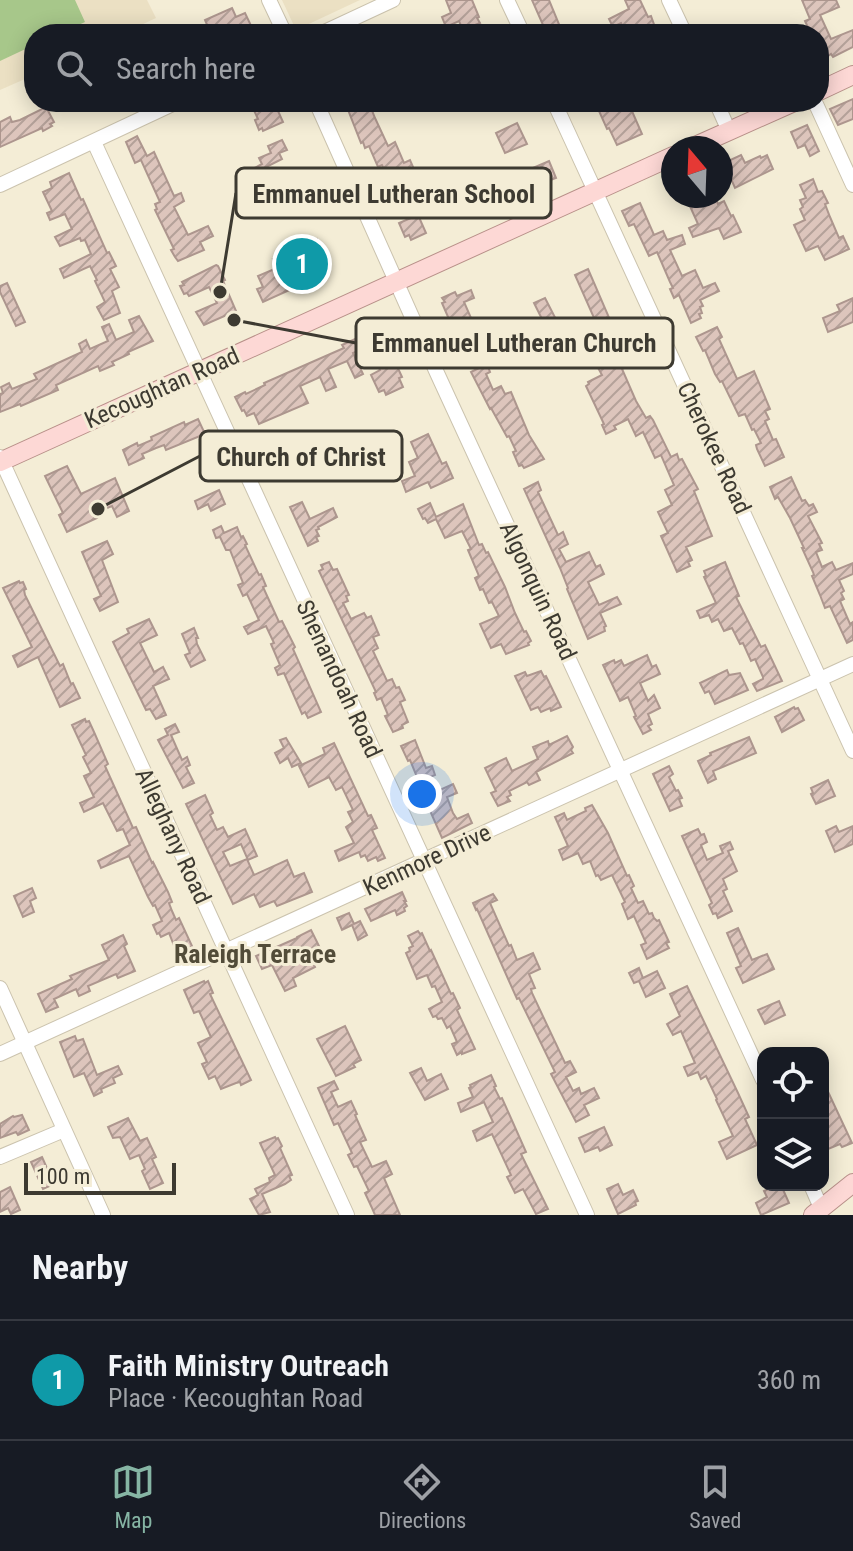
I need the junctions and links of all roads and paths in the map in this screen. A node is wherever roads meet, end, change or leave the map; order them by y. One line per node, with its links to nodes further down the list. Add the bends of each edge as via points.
1 (269, 0): 5 (street)
2 (393, 0): 6 (street)
3 (507, 0): 7 (street)
4 (669, 0): 8 (street)
5 (280, 24)
6 (341, 24)
7 (518, 24)
8 (680, 24)
9 (853, 75): 10 (main road)
10 (829, 86)
11 (156, 112): 19 (street)
12 (320, 112): 24 (street, Algonquin Road)
13 (558, 112): 23 (street, Cherokee Road)
14 (720, 112): 17 (street)
15 (772, 112): 17 (main road)
16 (820, 112): 22 (street)
17 (729, 131): 18 (main road)
18 (718, 136)
19 (94, 142): 21 (street); 25 (street, Shenandoah Road)
20 (661, 161): 23 (main road, Kecoughtan Road)
21 (0, 185)
22 (853, 185)
23 (594, 191): 24 (main road, Kecoughtan Road); 28 (street, Cherokee Road)
24 (396, 281): 25 (main road, Kecoughtan Road); 30 (street, Algonquin Road)
25 (198, 372): 26 (main road, Kecoughtan Road); 31 (street, Shenandoah Road)
26 (1, 460): 32 (street, Alleghany Road)
27 (853, 664): 28 (street, Kenmore Drive)
28 (821, 679): 29 (street, Cherokee Road); 30 (street, Kenmore Drive)
29 (853, 751)
30 (622, 771): 31 (street, Kenmore Drive); 36 (street, Algonquin Road)
31 (423, 862): 32 (street, Kenmore Drive); 44 (street, Shenandoah Road)
32 (226, 952): 34 (street, Kenmore Drive); 43 (street, Alleghany Road)
33 (0, 988): 34 (street)
34 (25, 1043): 35 (street, Kenmore Drive); 37 (street)
35 (0, 1054)
36 (757, 1067)
37 (64, 1130): 38 (street); 42 (street)
38 (0, 1157)
39 (853, 1183): 41 (main road)
40 (812, 1191): 41 (street)
41 (817, 1212)
42 (103, 1215)
43 (347, 1215)
44 (587, 1215)

